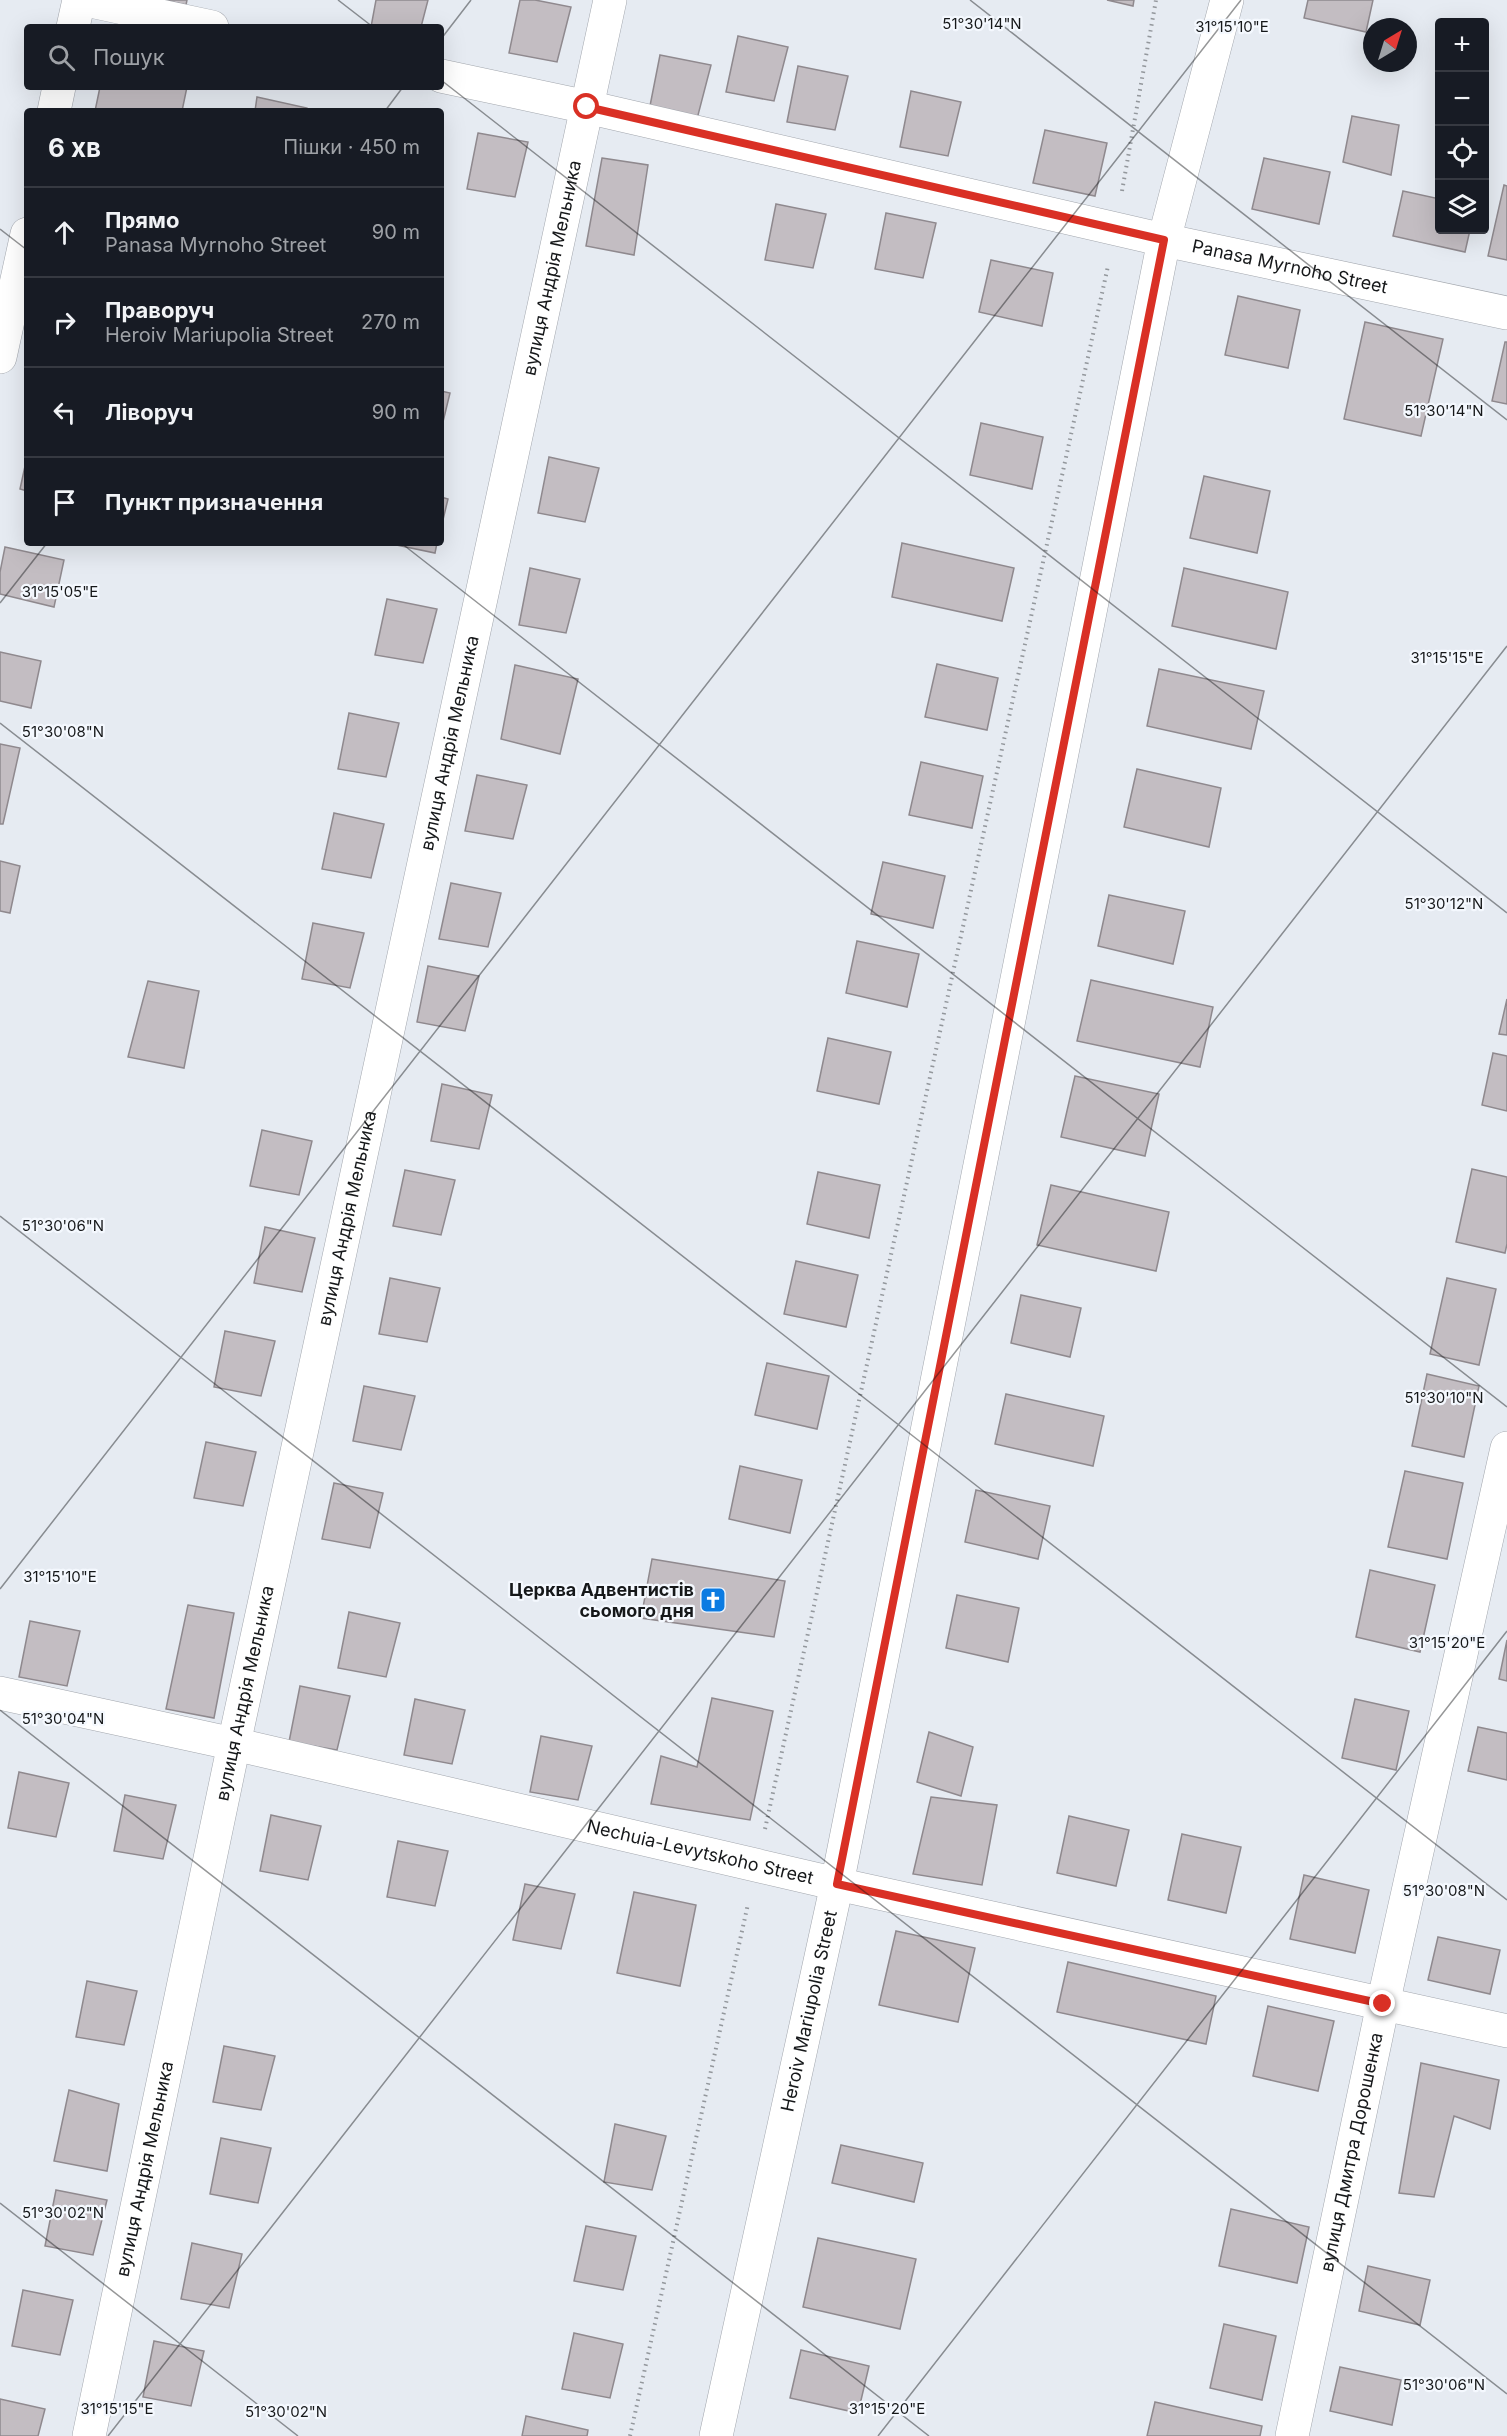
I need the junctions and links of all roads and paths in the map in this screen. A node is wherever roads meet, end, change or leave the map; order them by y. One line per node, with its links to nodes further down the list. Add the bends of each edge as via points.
1 (79, 0): 6 (street)
2 (86, 0): 7 (street)
3 (610, 0): 10 (street, вулиця Андрія Мельника)
4 (1156, 0): 12 (path)
5 (1227, 0): 13 (street, Heroiv Mariupolia Street)
6 (74, 24)
7 (198, 24)
8 (444, 77): 10 (street, Panasa Myrnoho Street)
9 (58, 90): 11 (street)
10 (587, 107): 12 (street, Panasa Myrnoho Street); 19 (street, вулиця Андрія Мельника)
11 (55, 108)
12 (1116, 228): 13 (street, Panasa Myrnoho Street); 20 (path)
13 (1164, 240): 15 (street, Panasa Myrnoho Street); 21 (street, Heroiv Mariupolia Street)
14 (24, 248): 16 (street)
15 (1507, 313)
16 (0, 357)
17 (1507, 1448): 22 (street, вулиця Дмитра Дорошенка)
18 (0, 1693): 19 (street, Nechuia-Levytskoho Street)
19 (234, 1744): 20 (street, Nechuia-Levytskoho Street); 24 (street, вулиця Андрія Мельника)
20 (757, 1864): 21 (street, Nechuia-Levytskoho Street); 25 (path)
21 (837, 1884): 22 (street, Nechuia-Levytskoho Street); 26 (street, Heroiv Mariupolia Street)
22 (1383, 2004): 23 (street, Nechuia-Levytskoho Street); 27 (street, вулиця Дмитра Дорошенка)
23 (1507, 2031)
24 (89, 2436)
25 (630, 2436)
26 (716, 2436)
27 (1292, 2436)

